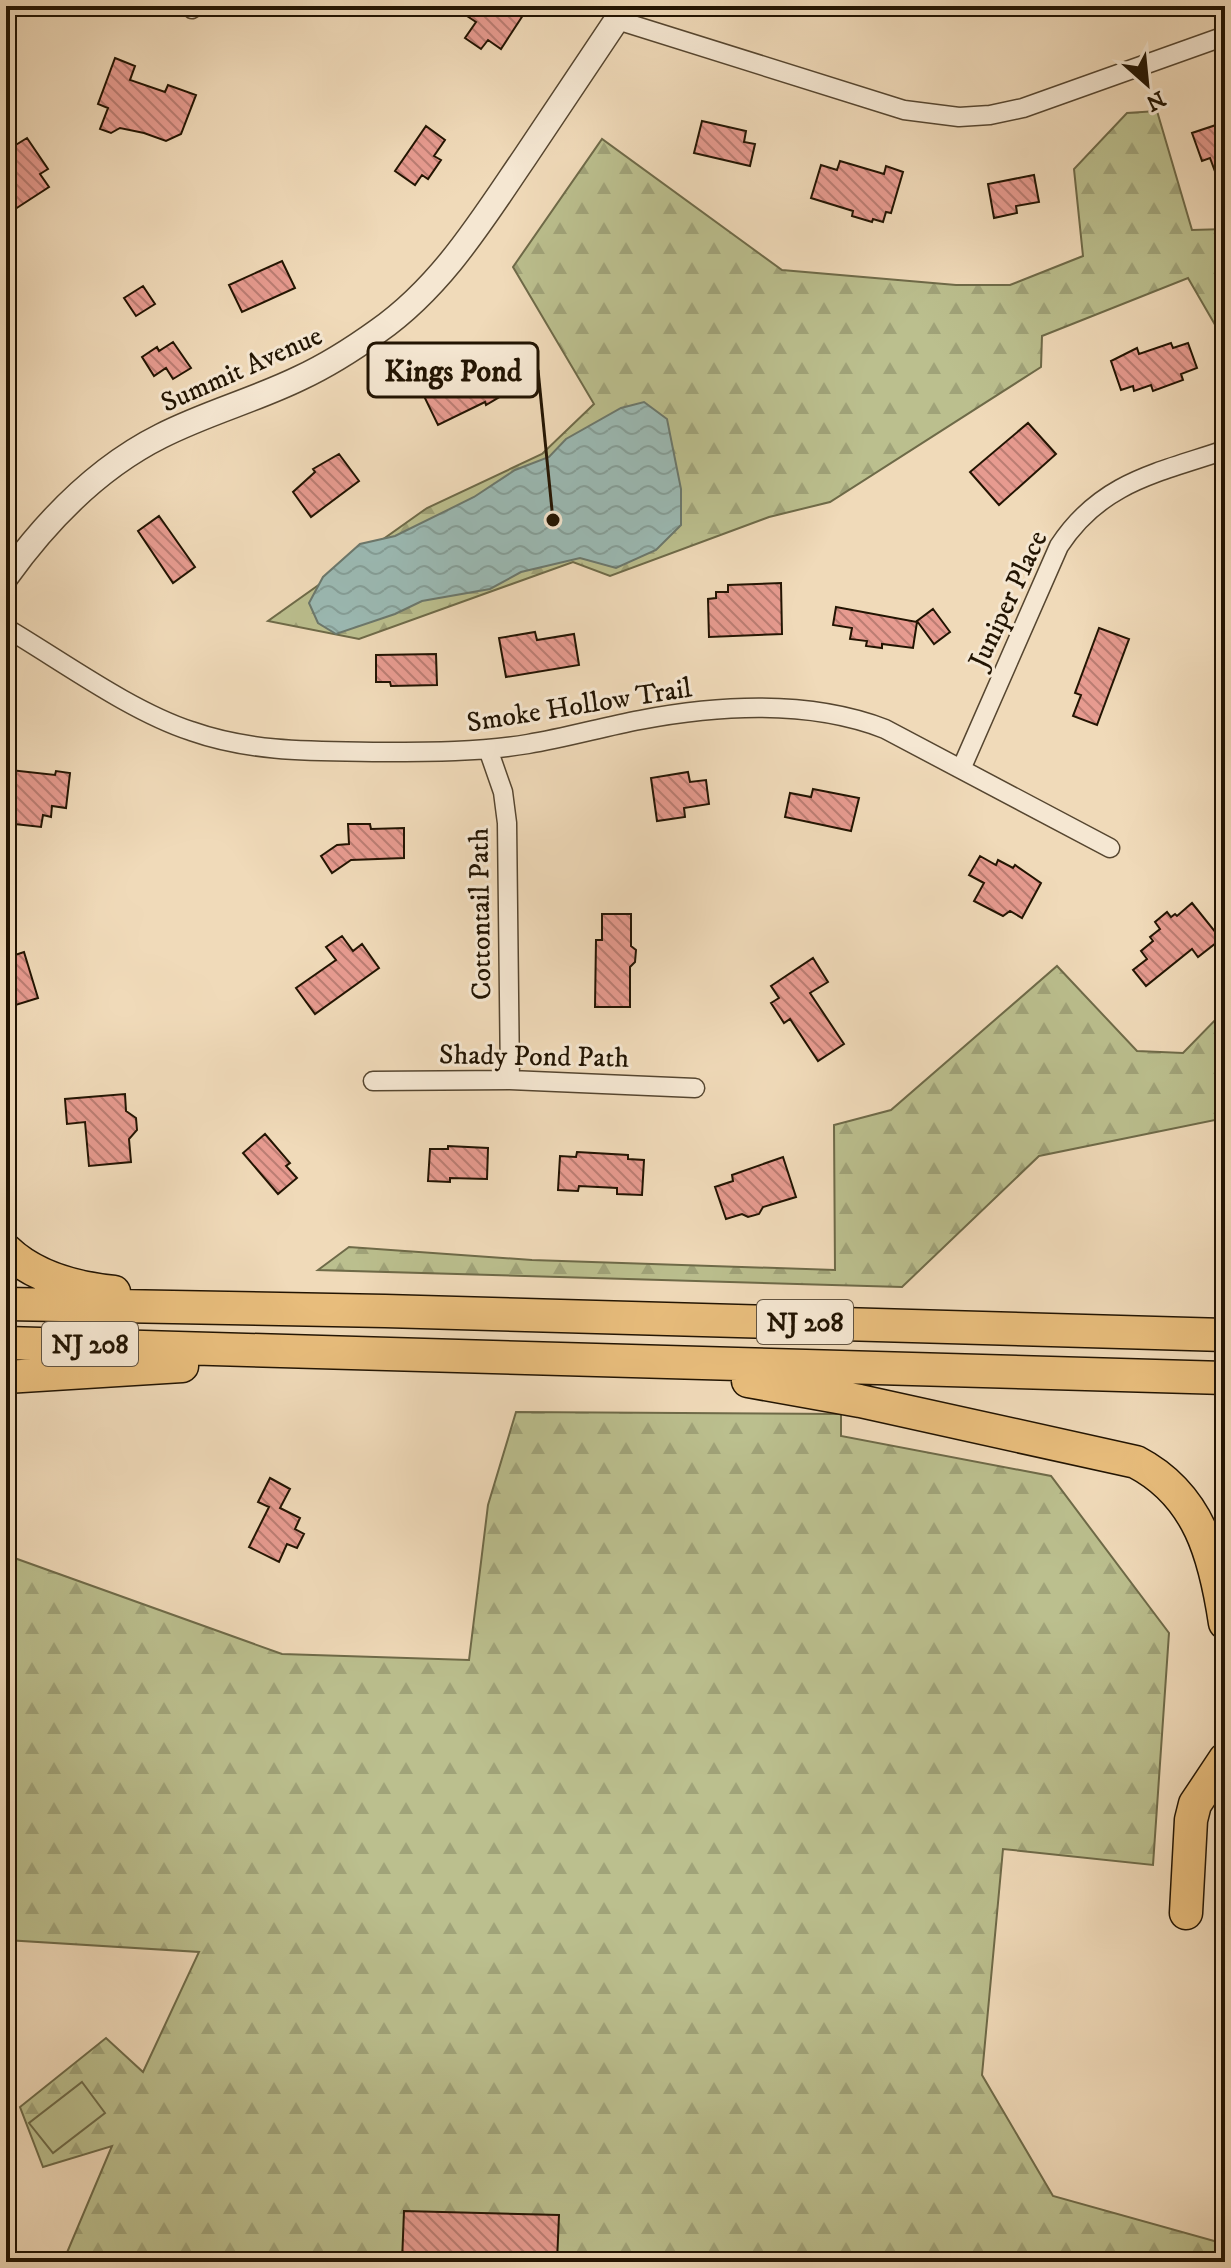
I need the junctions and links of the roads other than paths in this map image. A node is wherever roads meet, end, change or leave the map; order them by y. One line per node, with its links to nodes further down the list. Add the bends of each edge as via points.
1 (621, 13): 2 (street, via 904,110 959,117 1023,108); 4 (street, Summit Avenue, via 469,241 417,299 343,356 160,436 118,461 80,492)
2 (1225, 36)
3 (1225, 450): 7 (street, Juniper Place, via 1108,494 1071,528)
4 (6, 577)
5 (6, 628): 6 (street, Smoke Hollow Trail, via 150,714 230,743 311,751)
6 (488, 749): 7 (street, Smoke Hollow Trail, via 643,719 795,710 859,719); 9 (street, Cottontail Path, via 507,823)
7 (962, 767): 8 (street, Smoke Hollow Trail)
8 (1110, 848)
9 (510, 1080): 10 (street, Shady Pond Path); 11 (street, Shady Pond Path)
10 (373, 1081)
11 (695, 1088)
12 (6, 1250): 14 (highway, via 41,1274 109,1291)
13 (6, 1304): 14 (highway, NJ 208)
14 (385, 1311): 15 (highway, NJ 208)
15 (1225, 1335)
16 (6, 1343): 17 (highway, NJ 208)
17 (441, 1355): 18 (highway, NJ 208); 19 (highway)
18 (602, 1360): 20 (highway, NJ 208); 21 (highway, via 860,1401 1136,1462 1161,1477 1193,1513 1211,1559)
19 (6, 1377)
20 (1225, 1378)
21 (1225, 1623)
22 (1225, 1759): 23 (highway, via 1195,1804 1188,1836)
23 (1186, 1913)

